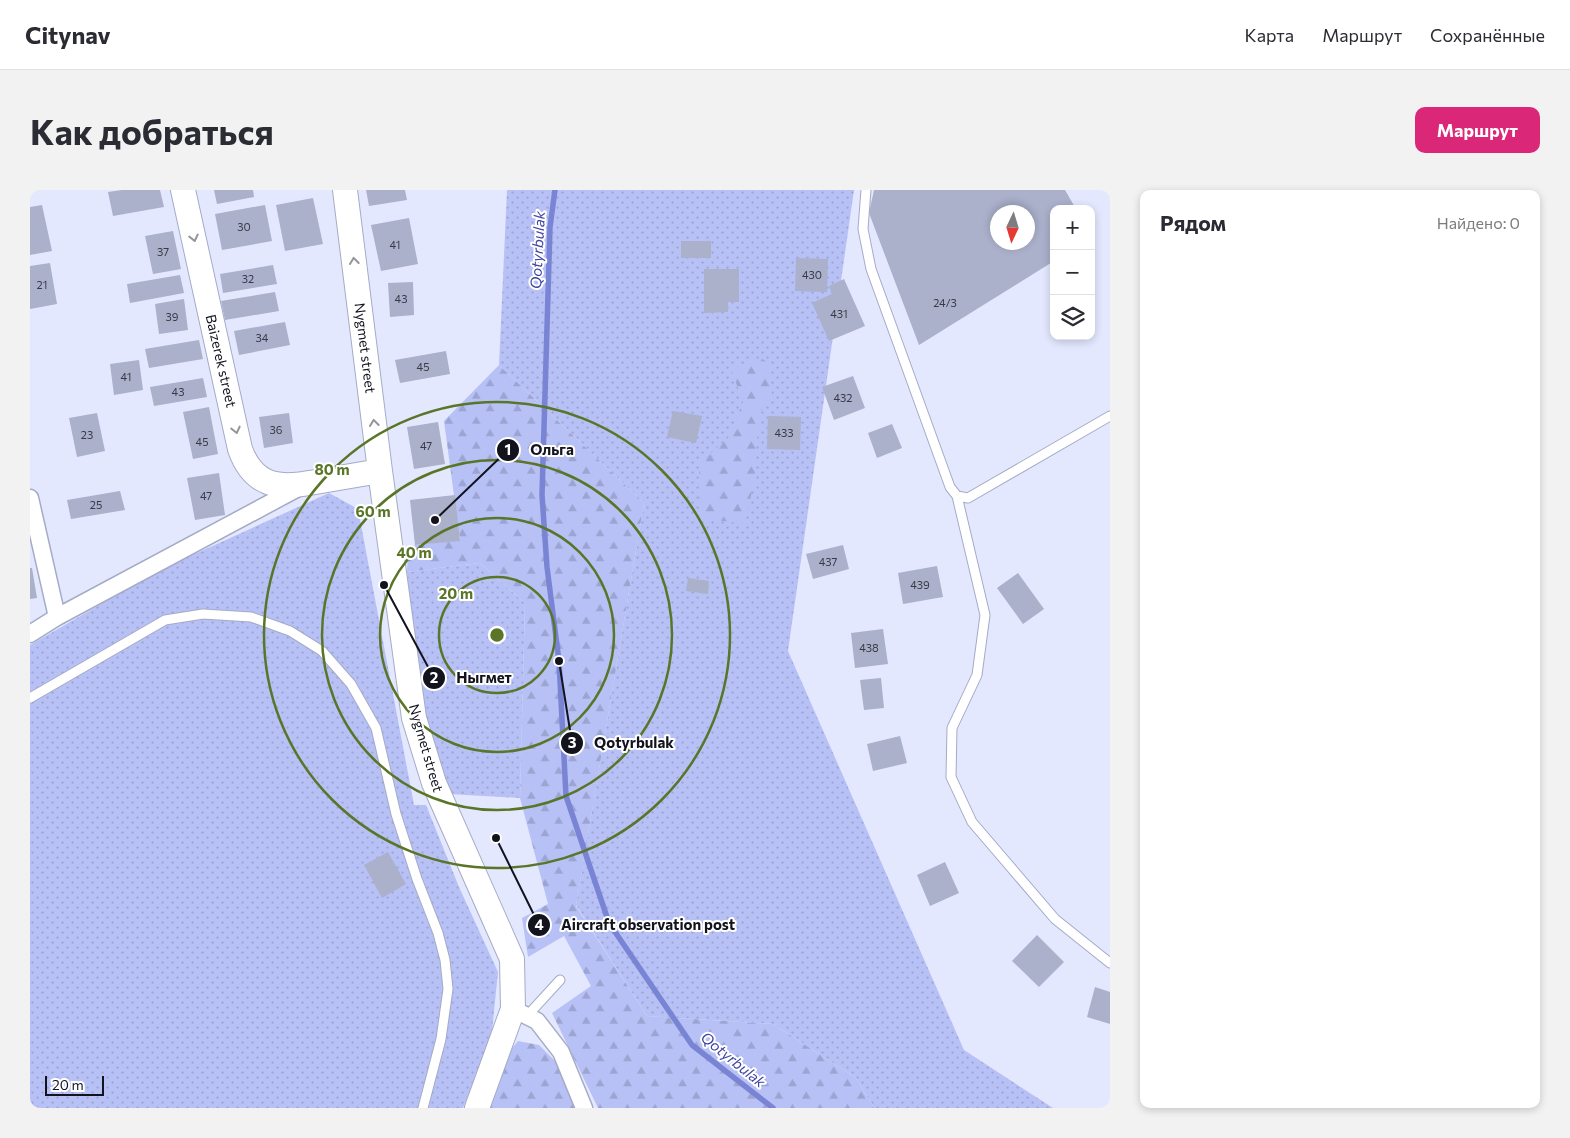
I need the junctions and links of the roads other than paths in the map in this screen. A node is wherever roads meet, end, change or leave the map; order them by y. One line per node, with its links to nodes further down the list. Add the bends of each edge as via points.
1 (183, 190): 6 (main road, Baizerek street, one-way to 6, via 243,457 254,473 268,483 279,486)
2 (345, 190): 5 (main road, Nygmet street, one-way to 2)
3 (866, 190): 7 (lane, via 863,229 871,269 950,487)
4 (1110, 416): 7 (lane, via 968,498)
5 (380, 471): 6 (main road, Baizerek street); 14 (main road, Nygmet street, via 414,718 434,783 512,959)
6 (307, 484): 9 (street)
7 (957, 496): 12 (lane, via 985,615 977,674 952,728 951,777 972,822 1055,918)
8 (30, 498): 9 (street)
9 (57, 617): 10 (street)
10 (30, 634)
11 (30, 698): 15 (lane, via 165,620 203,614 250,617 290,631 322,651 351,684 376,728 396,814 445,960 448,989 441,1039)
12 (1110, 963)
13 (560, 980): 14 (lane)
14 (520, 1012): 16 (main road, Nygmet street); 17 (street, via 537,1021 561,1052)
15 (423, 1108)
16 (477, 1108)
17 (584, 1108)

